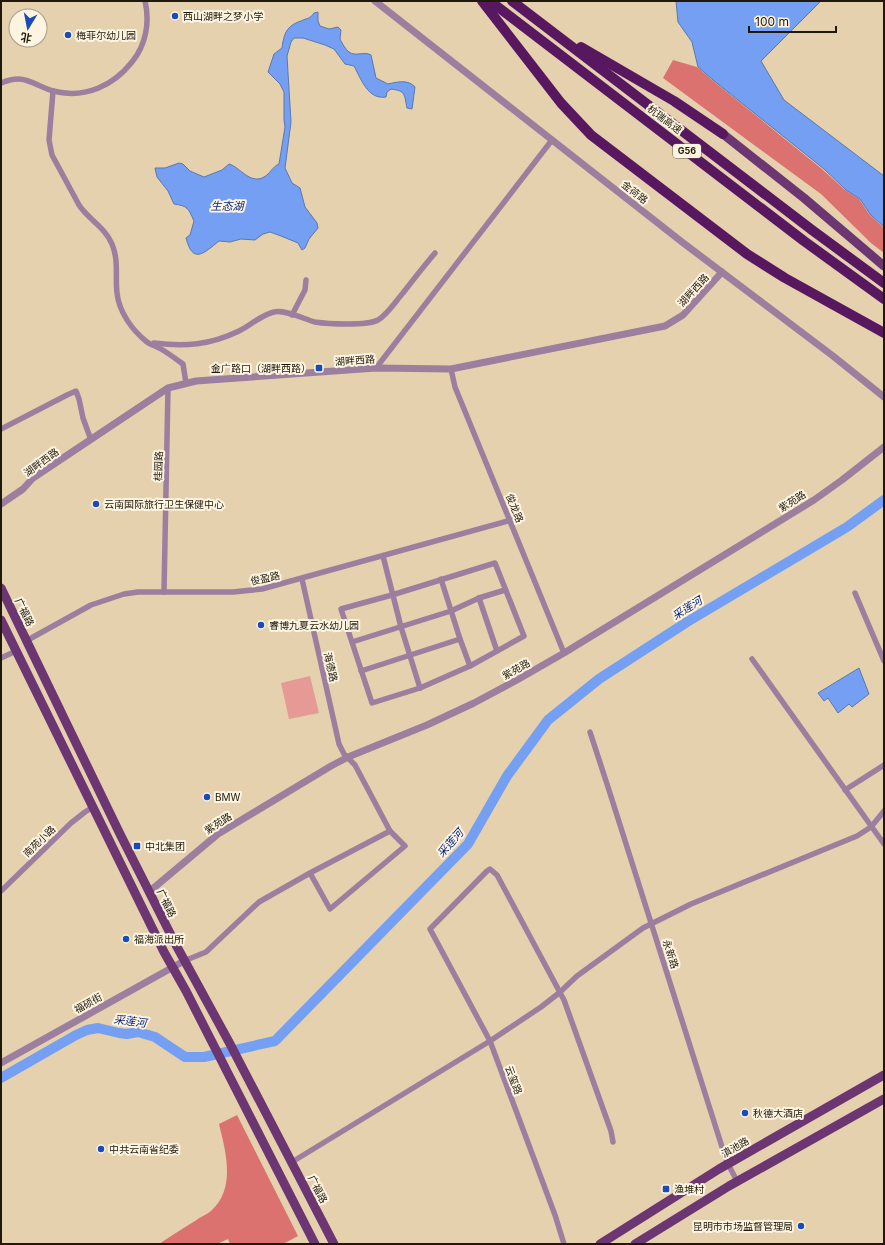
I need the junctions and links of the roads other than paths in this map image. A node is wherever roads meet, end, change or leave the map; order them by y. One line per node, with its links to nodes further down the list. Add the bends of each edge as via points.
1 (145, 1): 7 (street, via 147,20 143,45 124,72 113,82 96,89 79,93)
2 (375, 1): 9 (street, 金荷路)
3 (482, 1): 17 (highway, via 560,103 596,138 746,254)
4 (490, 1): 15 (highway, 杭瑞高速 / G56)
5 (514, 3): 8 (highway, via 560,35 674,101); 14 (highway, 杭瑞高速 / G56)
6 (1, 83): 7 (street, via 18,78)
7 (53, 90): 18 (street, via 49,140 52,155 83,212 103,229 110,240 117,260 117,292 120,306 134,330)
8 (722, 134): 11 (main road, via 804,198)
9 (552, 140): 12 (street, 金荷路); 19 (street)
10 (435, 253): 16 (street, via 389,311 378,320 367,323 319,323)
11 (884, 266)
12 (722, 272): 20 (street, 湖畔西路, via 683,315 665,326); 23 (street, 金荷路)
13 (306, 280): 16 (street, via 305,290)
14 (884, 283)
15 (884, 299)
16 (292, 315): 18 (street, via 275,312 224,337 200,344 184,346)
17 (884, 333)
18 (147, 342): 21 (street, via 183,364)
19 (376, 368): 20 (street, 湖畔西路); 21 (street, 湖畔西路)
20 (451, 369): 28 (street, 俊龙路, via 455,387)
21 (186, 383): 22 (street, 湖畔西路)
22 (168, 388): 25 (street, 湖畔西路); 34 (street, 桂园路)
23 (884, 397)
24 (1, 429): 25 (street, via 76,391)
25 (91, 440): 27 (street, 湖畔西路, via 33,478 23,489)
26 (884, 447): 46 (street, 紫苑路, via 814,500)
27 (1, 504)
28 (511, 520): 29 (street, 俊盈路); 46 (street, 俊龙路)
29 (383, 556): 30 (street, 俊盈路); 36 (street)
30 (302, 579): 34 (street, 俊盈路, via 249,591); 55 (street, 海德路, via 339,744)
31 (441, 579): 33 (street, via 495,563); 36 (street); 38 (street)
32 (1, 588): 42 (main road, 广福路)
33 (505, 590): 37 (street); 45 (street, via 524,636)
34 (164, 592): 42 (street, 俊盈路, via 124,594 103,600)
35 (855, 593): 50 (street)
36 (392, 595): 40 (street); 43 (street, via 341,609)
37 (479, 598): 38 (street); 45 (street)
38 (451, 611): 40 (street); 41 (street)
39 (1, 620): 44 (main road)
40 (401, 627): 43 (street); 47 (street)
41 (460, 639): 47 (street); 51 (street)
42 (26, 641): 65 (main road, 广福路)
43 (352, 642): 52 (street)
44 (16, 651): 48 (street); 58 (main road)
45 (496, 651): 51 (street)
46 (564, 653): 55 (street, 紫苑路, via 474,703)
47 (409, 656): 52 (street); 53 (street)
48 (1, 658)
49 (752, 659): 57 (street)
50 (884, 661)
51 (470, 666): 53 (street)
52 (361, 670): 53 (street, via 372,703)
53 (420, 688)
54 (590, 732): 66 (street, 永新路)
55 (348, 757): 61 (street, 海德路, via 355,765); 65 (street, 紫苑路, via 218,834)
56 (884, 765): 57 (street)
57 (845, 790): 60 (street)
58 (93, 807): 64 (street, 南苑小路, via 71,823); 68 (main road)
59 (884, 811): 60 (street)
60 (871, 827): 62 (street); 66 (street, via 858,836 691,904)
61 (390, 831): 63 (street); 63 (street, 海德路, via 404,846 330,909)
62 (884, 844)
63 (310, 873): 67 (street, via 259,902 206,952)
64 (1, 891)
65 (150, 891): 67 (main road, 广福路)
66 (652, 924): 69 (street, via 577,976); 76 (street, 永新路)
67 (184, 961): 68 (street, 福硕街); 75 (main road, 广福路, via 230,1042)
68 (172, 967): 71 (street, 福硕街); 78 (main road)
69 (560, 992): 70 (street); 70 (street, 云玺路, via 497,875 490,870 487,871 430,929); 74 (street)
70 (490, 1041): 75 (street); 80 (street, 云玺路, via 556,1215)
71 (1, 1063)
72 (884, 1075): 76 (main road, 滇池路)
73 (884, 1099): 77 (main road)
74 (613, 1142)
75 (292, 1162): 79 (main road, 广福路)
76 (728, 1164): 77 (street, 永新路); 81 (main road, 滇池路)
77 (737, 1181): 82 (main road)
78 (315, 1244)
79 (334, 1244)
80 (564, 1244)
81 (600, 1244)
82 (635, 1244)

